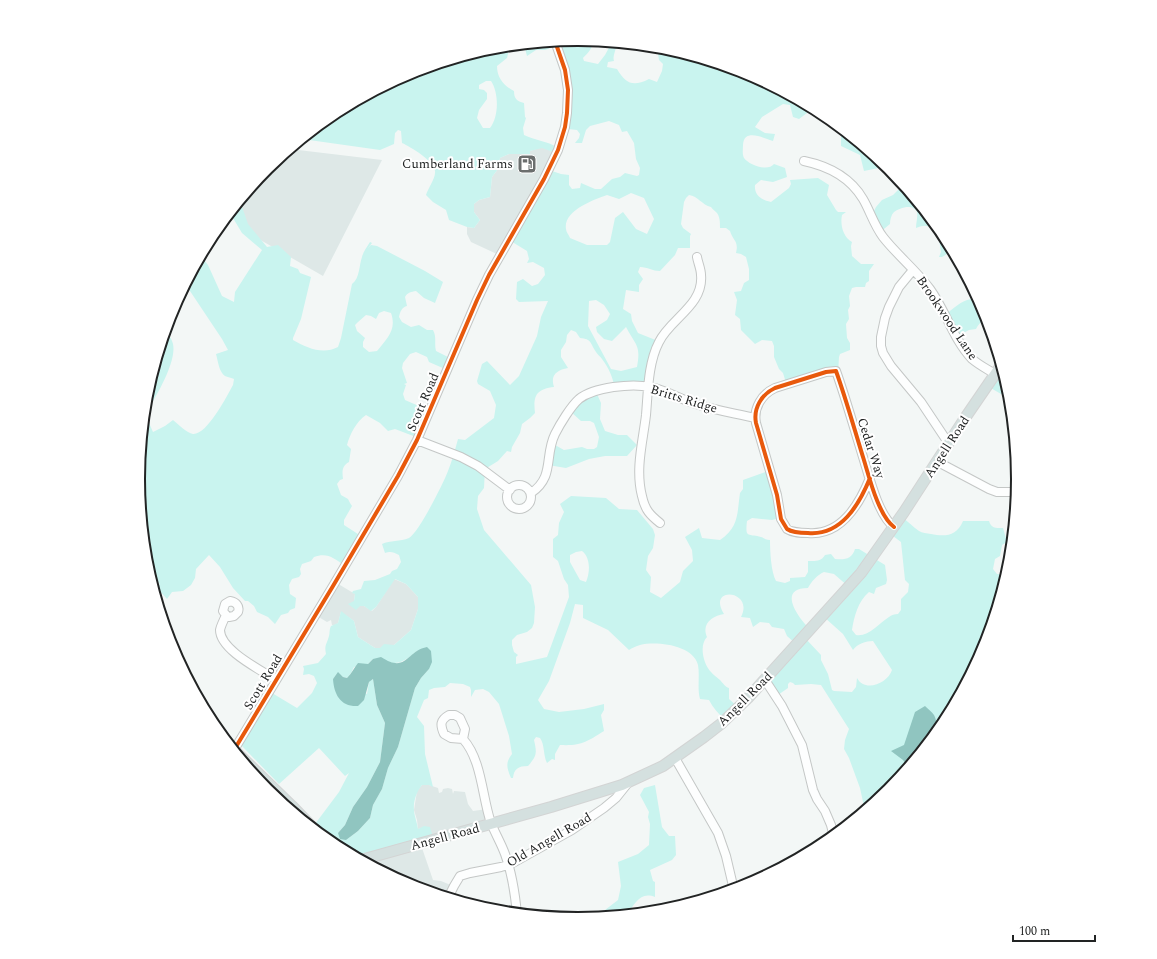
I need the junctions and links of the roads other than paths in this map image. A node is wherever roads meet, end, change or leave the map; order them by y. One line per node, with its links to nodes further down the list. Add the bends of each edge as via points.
1 (557, 47): 9 (street, Scott Road, via 565,70 568,90 567,113 561,141 548,172 480,294)
2 (804, 161): 4 (street, Brookwood Lane, via 823,165 837,172 856,189 883,237)
3 (697, 257): 7 (street, via 702,277 699,291 687,310 658,342)
4 (913, 270): 6 (street, Brookwood Lane, via 930,290 972,359); 10 (street, via 899,287 888,307 881,346 891,366 921,402)
5 (998, 370): 6 (main road, Angell Road)
6 (995, 374): 10 (main road, Angell Road)
7 (649, 387): 8 (street, Britts Ridge, via 692,403); 15 (street, Britts Ridge, via 610,388 579,399 554,434 546,475 539,488); 16 (street, via 640,461 640,484 649,514)
8 (755, 418): 12 (street, Cedar Way, via 759,403 768,392 836,371); 12 (street, via 776,491 781,519 786,529 813,534 831,530 850,515)
9 (417, 440): 13 (street, via 478,466); 19 (street, Scott Road, via 346,566)
10 (948, 444): 11 (main road, Angell Road)
11 (938, 462): 14 (street, via 997,492); 17 (main road, Angell Road)
12 (870, 478): 17 (street, Cedar Way, via 882,511)
13 (510, 490): 15 (street, via 519,485); 15 (street, Britts Ridge, via 510,505 520,509 529,504)
14 (1012, 492)
15 (531, 493)
16 (660, 523)
17 (894, 527): 20 (main road, Angell Road, via 861,573)
18 (226, 616): 19 (street, via 220,630 226,645)
19 (276, 680): 22 (street, Scott Road)
20 (765, 680): 23 (main road, Angell Road, via 722,723); 26 (street, via 802,745 813,790)
21 (464, 739): 25 (street, via 472,750 476,762)
22 (235, 743)
23 (675, 758): 24 (main road, Angell Road); 29 (street, via 718,833)
24 (628, 782): 25 (main road, Angell Road); 28 (street, Old Angell Road, via 616,798 604,808 572,830)
25 (491, 824): 27 (main road, Angell Road); 28 (street)
26 (832, 830)
27 (368, 858)
28 (508, 865): 30 (street, Old Angell Road, via 460,876); 31 (street)
29 (733, 884)
30 (450, 893)
31 (516, 908)

